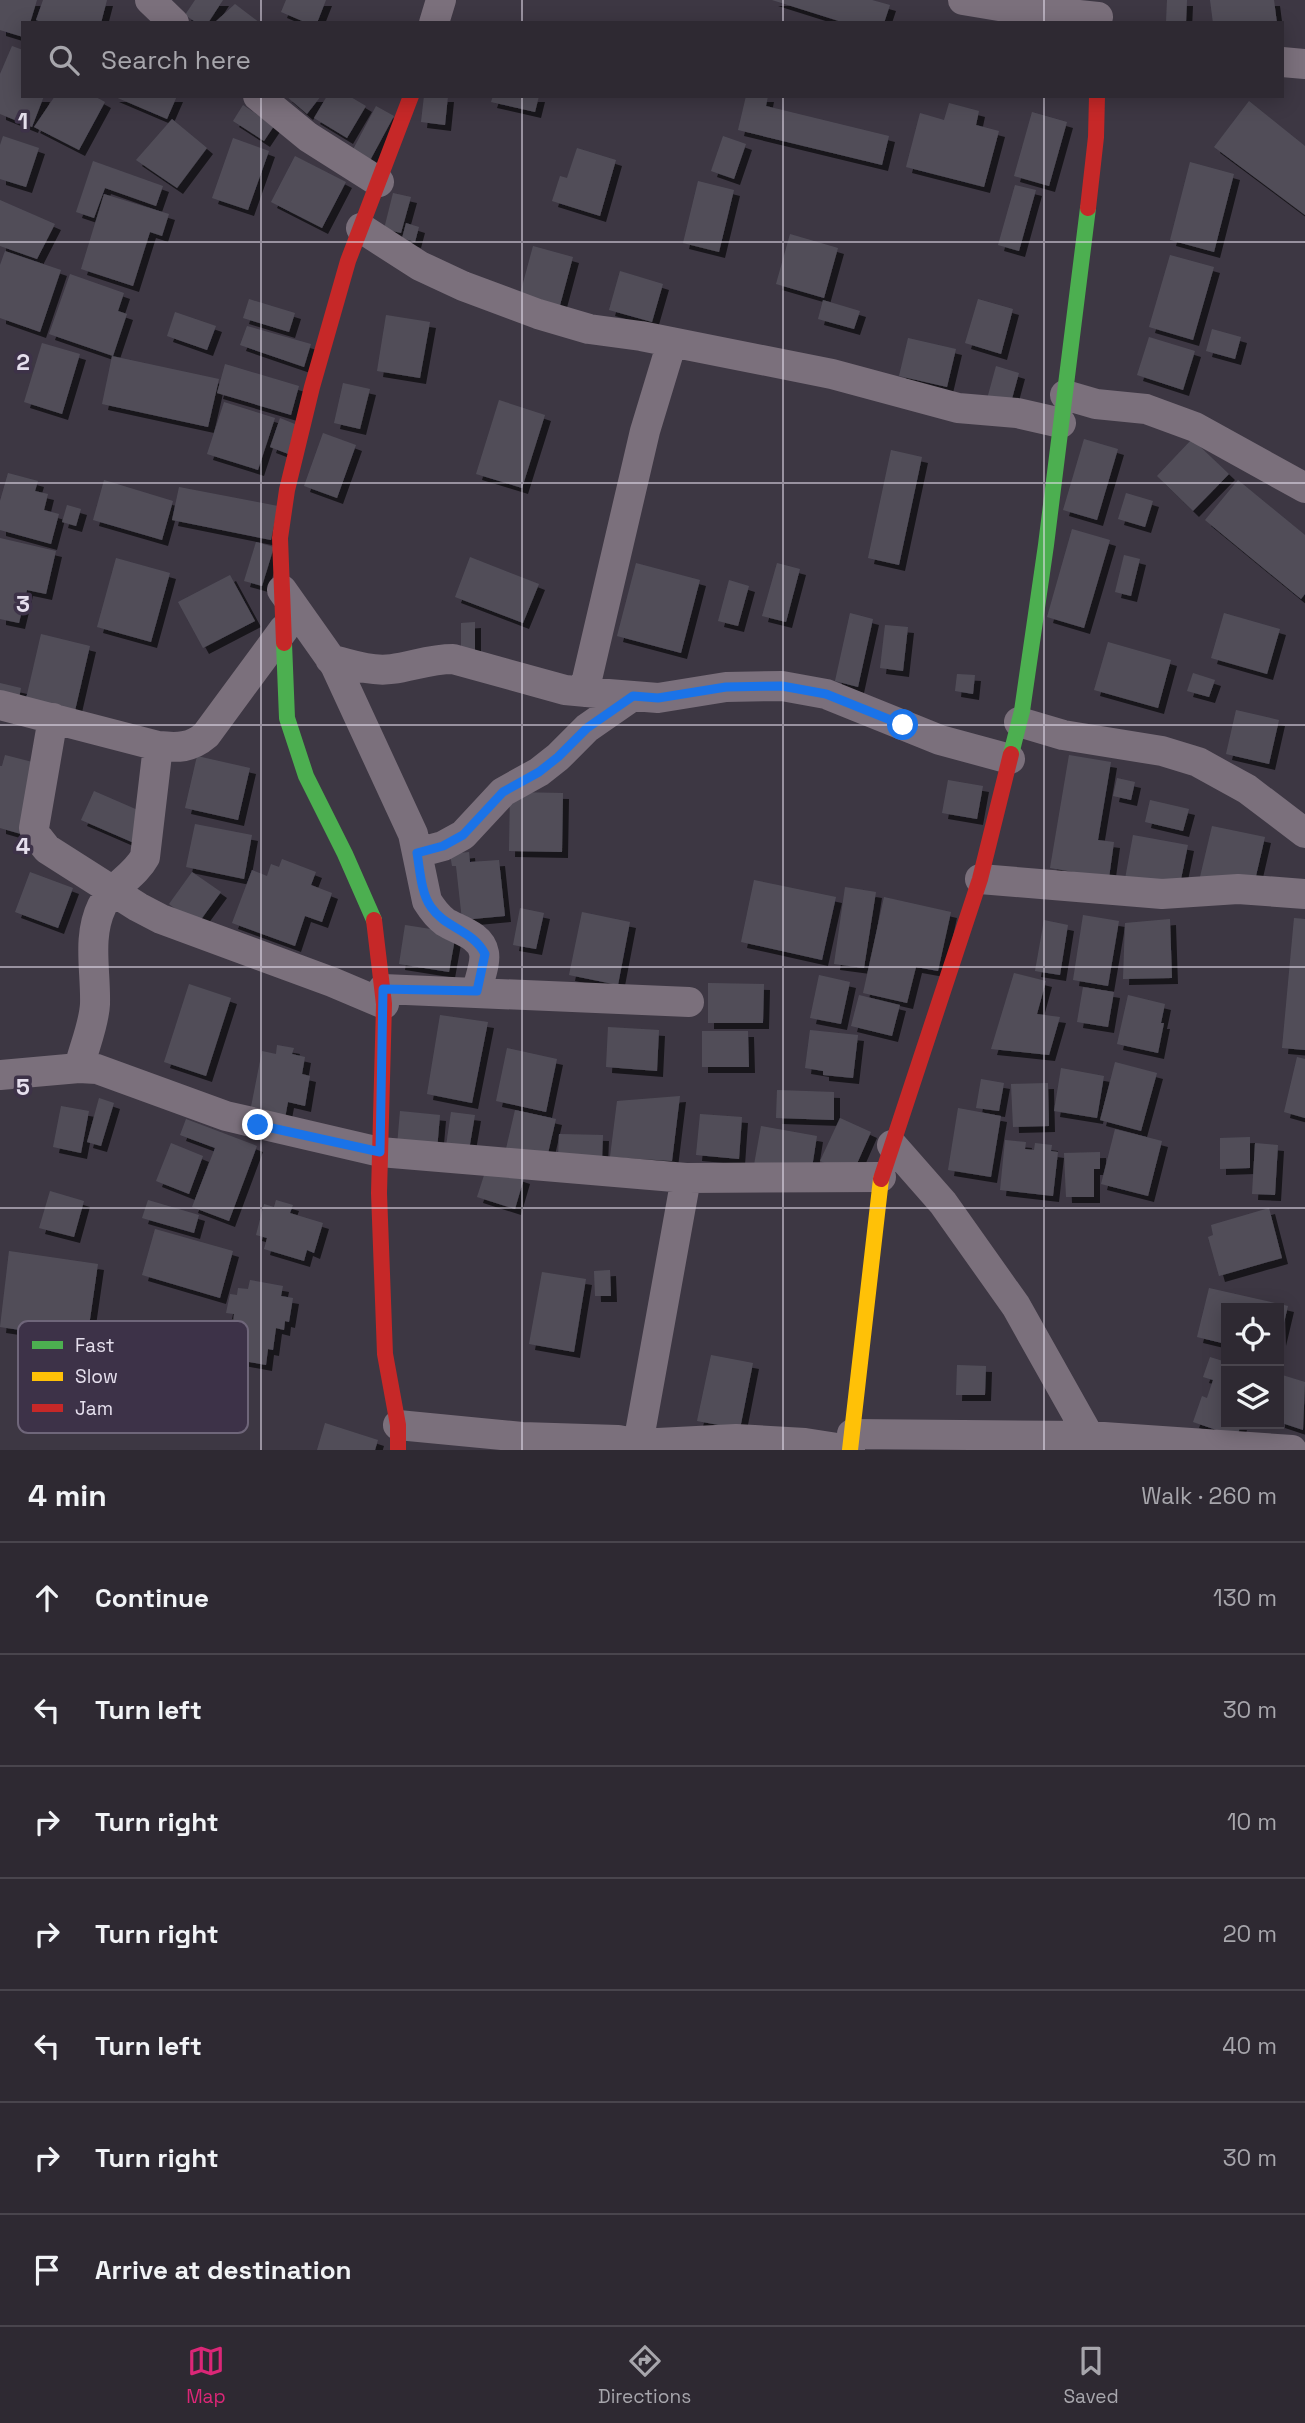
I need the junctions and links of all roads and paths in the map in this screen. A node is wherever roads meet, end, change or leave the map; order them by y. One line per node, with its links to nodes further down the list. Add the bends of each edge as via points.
1 (150, 0): 5 (street)
2 (441, 0): 6 (street)
3 (963, 0): 4 (street)
4 (1098, 13)
5 (172, 21)
6 (435, 21)
7 (1284, 62): 8 (street)
8 (1305, 65)
9 (260, 98): 12 (street, via 308,136)
10 (410, 98): 12 (street)
11 (1097, 98): 15 (street)
12 (379, 182): 13 (street)
13 (361, 228): 14 (street, via 420,266 538,314 589,329); 17 (street, via 312,387 287,490 280,538)
14 (672, 342): 15 (street, via 832,374 958,408 1017,413); 20 (street, via 645,431)
15 (1063, 409): 16 (street, via 1096,404 1146,409 1195,427); 24 (street)
16 (1305, 488)
17 (282, 590): 18 (street); 19 (street)
18 (284, 629): 25 (street, via 196,744); 33 (street, via 287,718 306,776 373,916)
19 (330, 659): 20 (street, via 390,669 453,659); 28 (street, via 413,834)
20 (584, 692): 21 (street)
21 (633, 696): 26 (street, via 658,698 726,687 782,686 826,694 940,740); 28 (street, via 587,728 539,772 503,792 463,835)
22 (0, 705): 23 (street)
23 (53, 718): 25 (street); 30 (street, via 36,835 47,849)
24 (1019, 722): 26 (street); 27 (street, via 1198,762 1247,789)
25 (158, 746): 30 (street, via 145,857)
26 (1010, 759): 29 (street)
27 (1305, 833)
28 (417, 853): 32 (street, via 432,910 475,938 485,954)
29 (981, 879): 31 (street, via 1162,894 1238,889); 37 (street)
30 (112, 891): 33 (street, via 161,919 332,982); 35 (street, via 93,935 94,1004)
31 (1305, 894)
32 (477, 991): 33 (street); 34 (street)
33 (384, 996): 38 (street)
34 (689, 1002)
35 (79, 1068): 36 (street); 38 (street, via 97,1069 258,1125)
36 (0, 1075)
37 (892, 1144): 39 (street); 41 (street, via 943,1203 1016,1306)
38 (380, 1152): 40 (street); 42 (street, via 385,1354)
39 (881, 1177): 40 (street); 44 (street)
40 (687, 1178): 43 (street)
41 (1089, 1436): 44 (street); 45 (street)
42 (398, 1438): 43 (street, via 522,1437)
43 (623, 1444): 44 (street, via 736,1438)
44 (851, 1445)
45 (1292, 1450)

